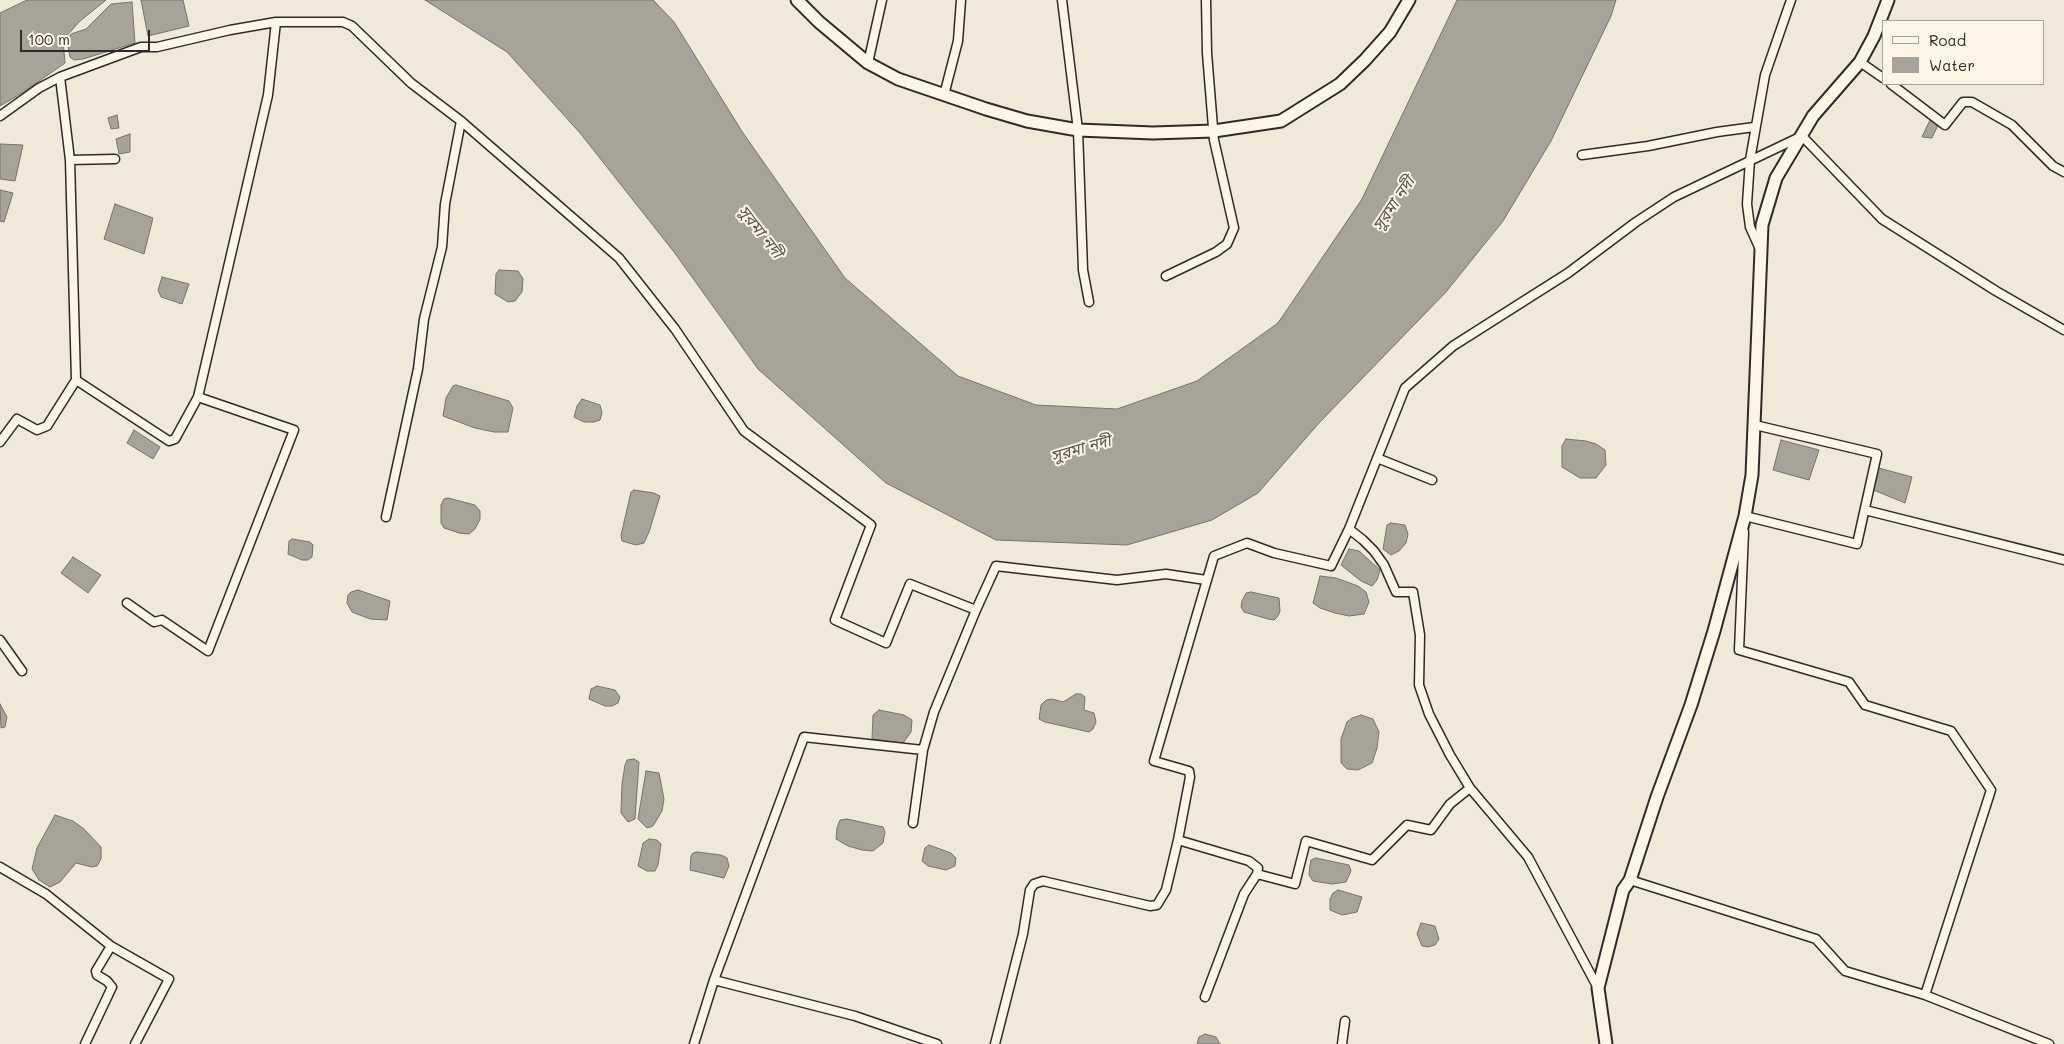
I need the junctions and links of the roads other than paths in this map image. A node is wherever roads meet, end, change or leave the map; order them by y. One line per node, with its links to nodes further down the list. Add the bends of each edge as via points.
1 (796, 0): 11 (street)
2 (882, 0): 11 (street)
3 (961, 0): 15 (street, via 958,42)
4 (1062, 0): 19 (street)
5 (1206, 0): 20 (street)
6 (1409, 0): 20 (street, via 1390,32 1340,84 1281,121)
7 (1791, 0): 18 (street, via 1765,75)
8 (1888, 0): 10 (street)
9 (276, 22): 12 (street, via 157,47 142,47); 17 (street, via 343,22 352,26 411,83); 32 (street, via 268,95)
10 (1860, 62): 13 (street); 21 (street, via 1813,116)
11 (868, 63): 15 (street, via 898,79)
12 (60, 77): 16 (street); 24 (street)
13 (1882, 77)
14 (1892, 85): 26 (street, via 1945,125 1964,102 1972,102 2012,125 2053,166)
15 (944, 95): 19 (street, via 1028,121)
16 (0, 116)
17 (461, 121): 39 (street, via 445,204 442,247 424,319 418,369); 44 (street, via 619,258 675,329 744,431 871,524 835,620 886,643 910,584)
18 (1754, 127): 22 (street); 25 (street)
19 (1078, 130): 20 (street, via 1153,133); 29 (street, via 1083,270)
20 (1214, 130): 28 (street, via 1234,228 1227,244 1216,252)
21 (1802, 136): 25 (street); 27 (street, via 1776,178 1762,225); 30 (street, via 1882,219)
22 (1582, 155)
23 (115, 159): 24 (street)
24 (70, 160): 31 (street)
25 (1750, 160): 27 (street, via 1747,204 1750,227); 35 (street, via 1674,197 1568,272 1453,346 1405,388)
26 (2064, 172)
27 (1761, 250): 33 (street)
28 (1166, 276)
29 (1089, 302)
30 (2064, 330)
31 (76, 380): 32 (street, via 169,441 175,439); 34 (street, via 47,426 37,430 16,419)
32 (198, 397): 43 (street, via 294,430 208,652 162,620 154,622)
33 (1755, 425): 37 (street, via 1877,454); 38 (street)
34 (0, 442)
35 (1376, 458): 36 (street); 40 (street)
36 (1432, 480)
37 (1865, 510): 38 (street, via 1857,544); 41 (street)
38 (1745, 516): 53 (street, via 1691,705); 57 (street, via 1739,650 1849,682 1865,705 1951,731 1990,790)
39 (386, 517)
40 (1349, 529): 42 (street, via 1331,566 1274,553 1247,543 1214,556); 48 (street, via 1374,551 1396,592 1413,592 1420,635 1419,685 1429,714)
41 (2064, 560)
42 (1206, 580): 44 (street, via 1166,574 1117,580 996,566); 50 (street, via 1154,761 1189,771)
43 (127, 603)
44 (976, 610): 47 (street, via 934,712)
45 (0, 640): 46 (street)
46 (22, 671)
47 (923, 750): 49 (street); 55 (street, via 804,737)
48 (1470, 788): 52 (street, via 1450,804 1431,830 1408,825 1372,860 1306,841 1295,884); 56 (street, via 1528,858)
49 (913, 823)
50 (1178, 840): 52 (street, via 1249,861 1258,868); 64 (street, via 1166,890 1157,905 1044,881 1034,884)
51 (0, 866): 54 (street, via 46,894)
52 (1257, 874): 58 (street, via 1244,894)
53 (1630, 880): 56 (street, via 1623,890); 57 (street, via 1816,939 1846,970)
54 (111, 946): 60 (street, via 96,973 112,987); 61 (street, via 169,978)
55 (714, 980): 62 (street); 63 (street, via 855,1016)
56 (1598, 988): 66 (street)
57 (1925, 995): 67 (street)
58 (1205, 997)
59 (1345, 1021): 65 (street)
60 (85, 1044)
61 (135, 1044)
62 (694, 1044)
63 (937, 1044)
64 (994, 1044)
65 (1342, 1044)
66 (1606, 1044)
67 (2049, 1044)

